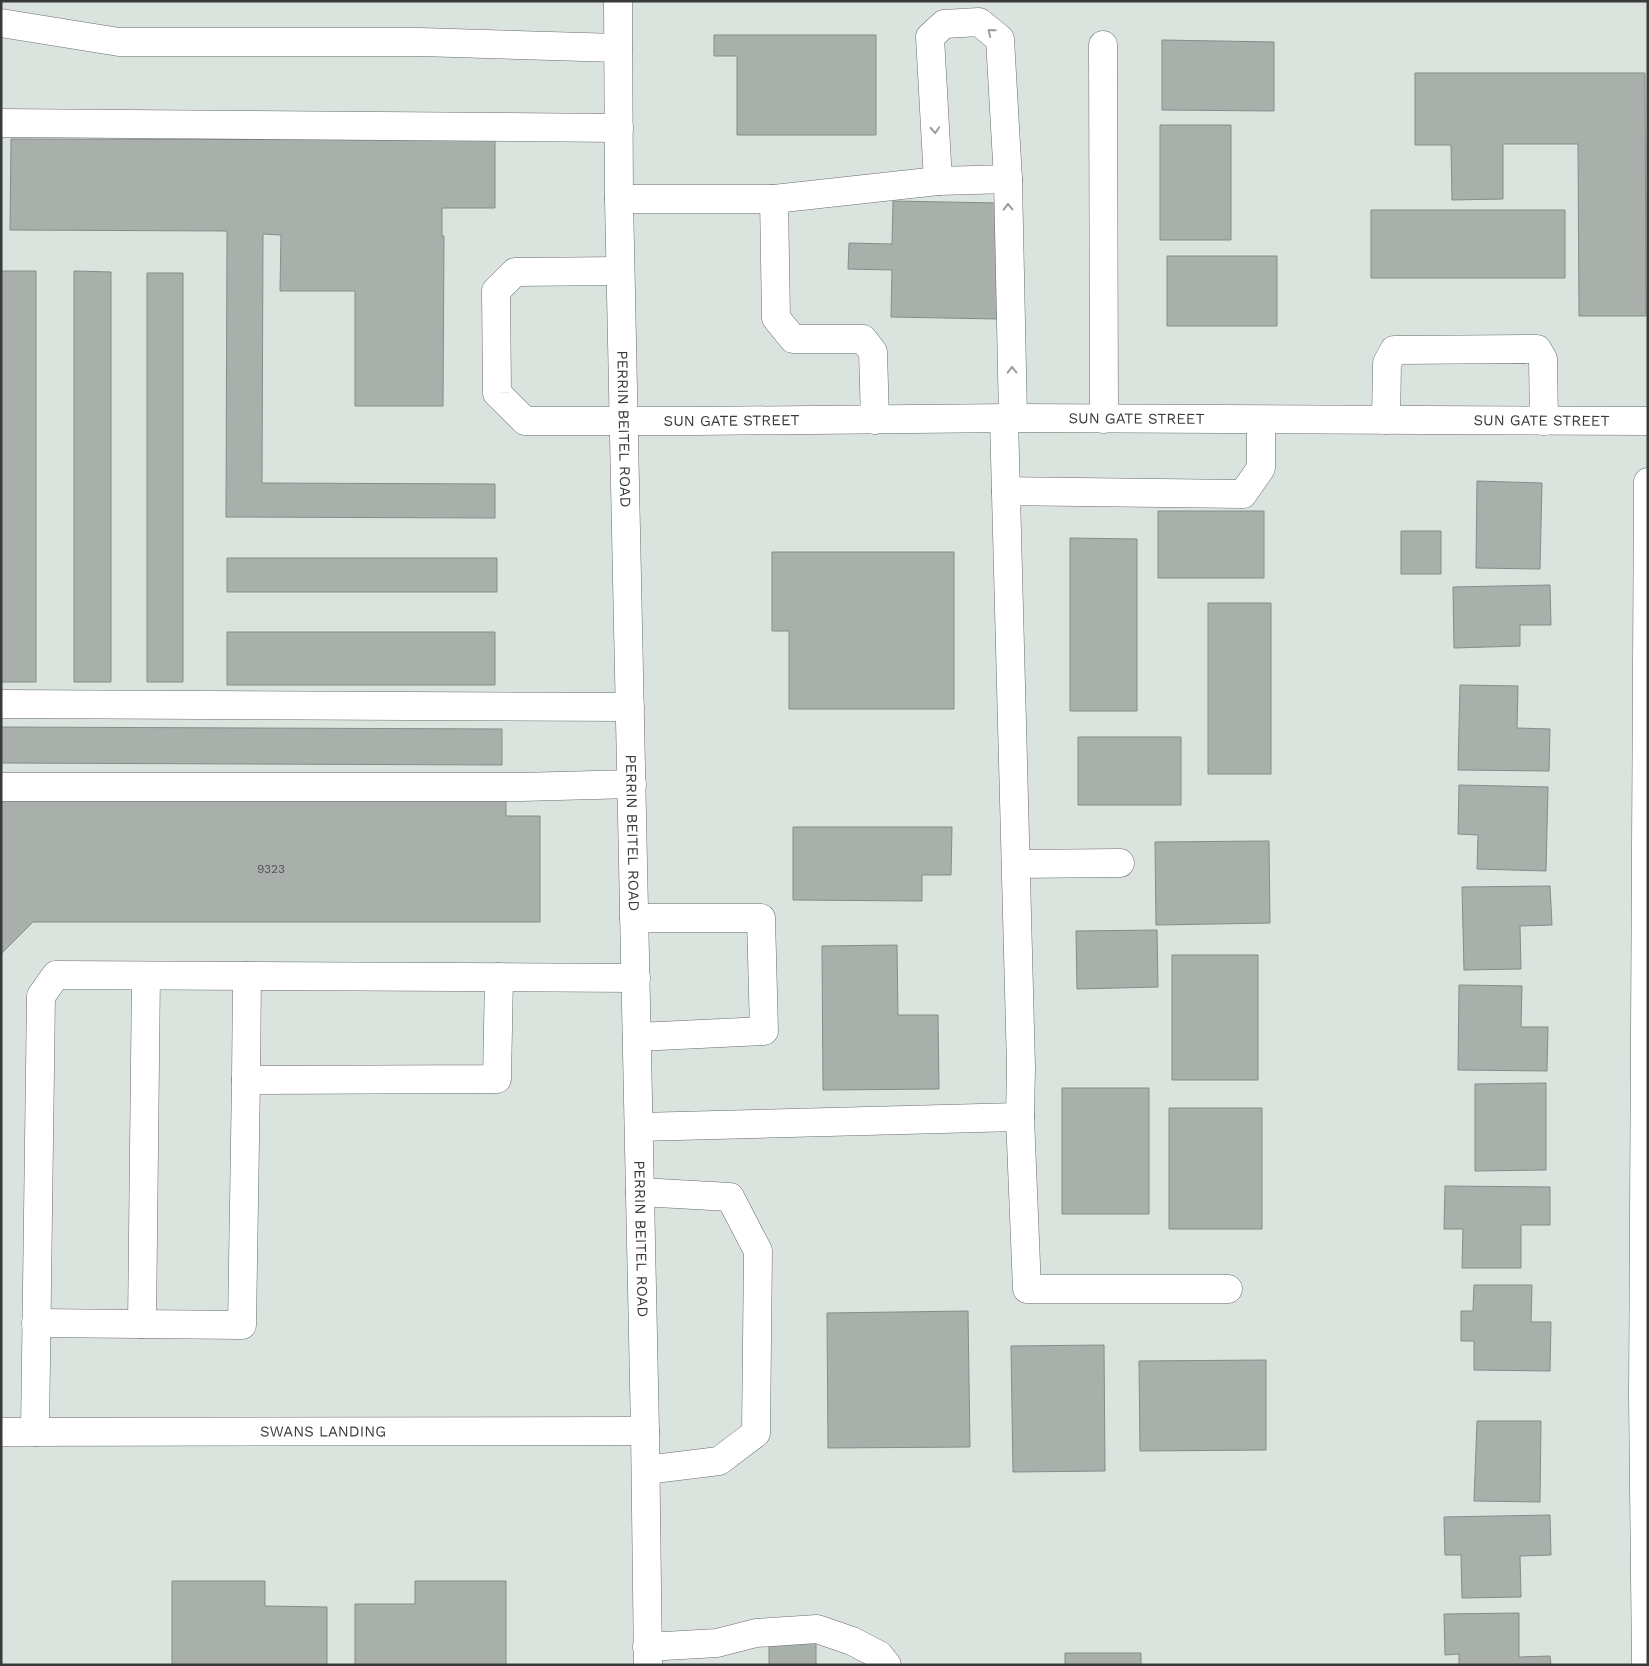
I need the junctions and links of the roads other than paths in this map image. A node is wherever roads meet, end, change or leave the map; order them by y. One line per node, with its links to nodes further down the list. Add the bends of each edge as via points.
1 (618, 1): 4 (street, PERRIN BEITEL ROAD)
2 (1, 23): 4 (street, via 119,42 420,42)
3 (1103, 45): 13 (street)
4 (618, 48): 6 (street, PERRIN BEITEL ROAD)
5 (1, 123): 6 (street)
6 (619, 128): 9 (street, PERRIN BEITEL ROAD)
7 (1008, 179): 8 (street); 8 (street, one-way to 8, via 1000,39 979,22 944,24 930,37); 12 (street, one-way to 7)
8 (938, 181): 10 (street)
9 (619, 199): 10 (street); 11 (street, PERRIN BEITEL ROAD)
10 (774, 199): 14 (street, via 776,318 793,340 863,340 873,352)
11 (620, 271): 17 (street, PERRIN BEITEL ROAD); 17 (street, SUN GATE STREET, via 515,272 496,291 497,394 525,421)
12 (1008, 418): 13 (street, SUN GATE STREET); 14 (street, SUN GATE STREET); 21 (street)
13 (1104, 419): 15 (street, SUN GATE STREET)
14 (875, 420): 17 (street, SUN GATE STREET)
15 (1261, 420): 16 (street, SUN GATE STREET); 21 (street, via 1261,468 1243,494)
16 (1386, 420): 18 (street, SUN GATE STREET); 18 (street, via 1386,362 1394,350 1537,349 1543,359)
17 (624, 421): 23 (street, PERRIN BEITEL ROAD)
18 (1544, 421): 19 (street, SUN GATE STREET)
19 (1648, 421)
20 (1648, 482): 29 (street)
21 (1006, 490): 27 (street)
22 (1, 704): 23 (street)
23 (630, 707): 24 (street, PERRIN BEITEL ROAD)
24 (632, 784): 25 (street); 28 (street, PERRIN BEITEL ROAD)
25 (1, 787)
26 (1120, 863): 27 (street)
27 (1016, 864): 36 (street, via 1022,1068)
28 (634, 918): 33 (street, PERRIN BEITEL ROAD); 34 (street, via 761,918 764,1031)
29 (1647, 922): 42 (street)
30 (146, 976): 31 (street); 40 (street, via 56,975 41,996); 41 (street)
31 (247, 976): 32 (street); 35 (street)
32 (499, 977): 33 (street); 35 (street, via 497,1079)
33 (636, 978): 34 (street, PERRIN BEITEL ROAD)
34 (637, 1036): 37 (street, PERRIN BEITEL ROAD)
35 (246, 1080): 41 (street, via 242,1325)
36 (1020, 1117): 37 (street); 39 (street, via 1027,1289)
37 (639, 1127): 38 (street, PERRIN BEITEL ROAD)
38 (640, 1192): 43 (street, PERRIN BEITEL ROAD); 46 (street, via 730,1197 758,1251 756,1433 718,1460)
39 (1228, 1290)
40 (36, 1323): 41 (street); 45 (street)
41 (142, 1324)
42 (1646, 1396): 49 (street)
43 (645, 1431): 45 (street, SWANS LANDING); 46 (street, PERRIN BEITEL ROAD)
44 (1, 1432): 45 (street, SWANS LANDING)
45 (35, 1432)
46 (646, 1470): 47 (street, PERRIN BEITEL ROAD)
47 (648, 1656): 48 (street, via 756,1633 817,1629 852,1641 879,1655)
48 (887, 1665)
49 (1646, 1665)

